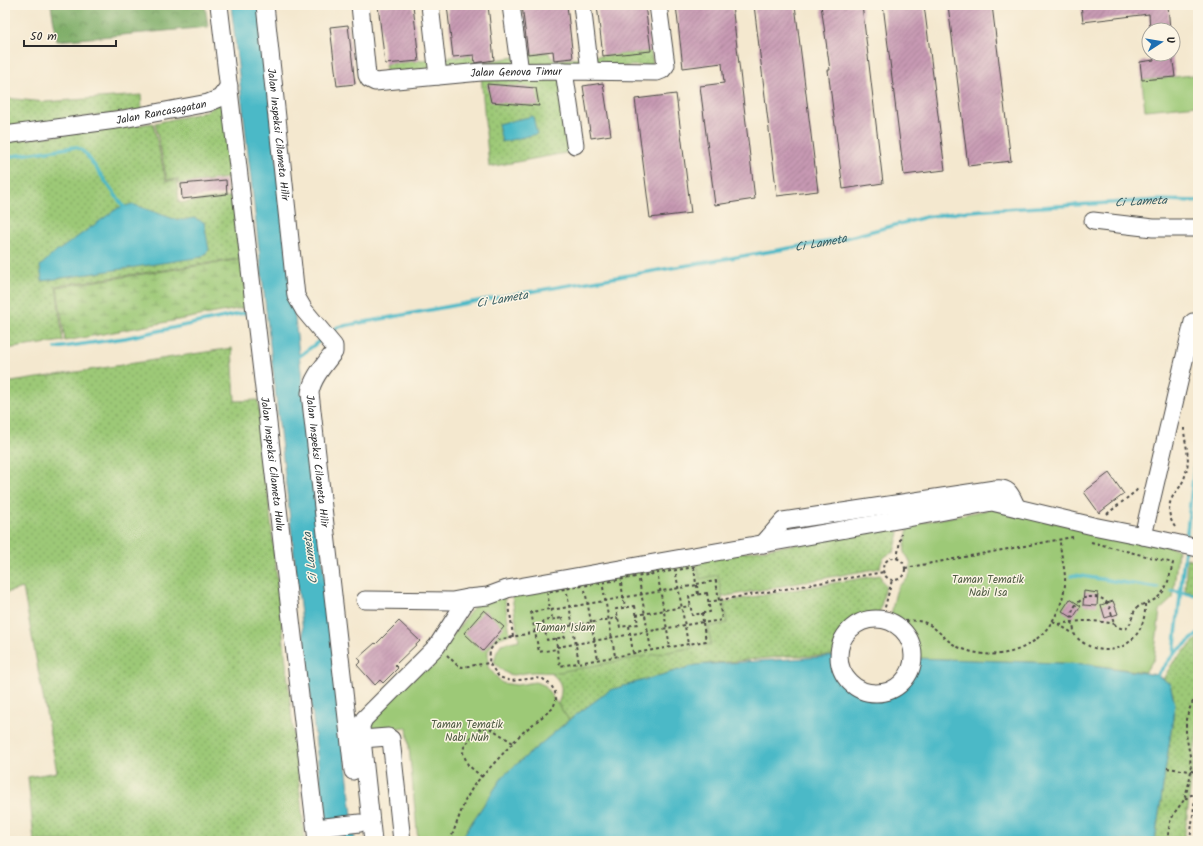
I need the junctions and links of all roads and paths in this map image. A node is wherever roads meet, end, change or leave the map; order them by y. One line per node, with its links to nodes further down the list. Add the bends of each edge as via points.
1 (219, 5): 12 (street)
2 (265, 5): 108 (street, Jalan Inspeksi Cilameta Hilir, via 296,296 334,346 334,352 314,381 310,393)
3 (360, 5): 11 (street, Jalan Genova Timur, via 367,75 370,79 375,82)
4 (430, 5): 11 (street)
5 (511, 5): 10 (street)
6 (582, 5): 9 (street)
7 (658, 5): 9 (street, Jalan Genova Timur, via 666,65 662,70)
8 (564, 71): 9 (street, Jalan Genova Timur); 10 (street, Jalan Genova Timur); 14 (street)
9 (590, 71)
10 (520, 72): 11 (street, Jalan Genova Timur)
11 (438, 76)
12 (230, 86): 13 (street, Jalan Rancasagatan, via 220,98 208,103 124,119); 109 (street, Jalan Inspeksi Cilameta Hulu)
13 (5, 135)
14 (575, 145)
15 (1092, 221): 16 (street, via 1153,228)
16 (1198, 228)
17 (1193, 322): 24 (street)
18 (1184, 424): 28 (path, via 1188,466 1171,499 1169,510 1171,522)
19 (1140, 486): 23 (path)
20 (906, 502): 21 (street, via 1002,488 1009,492); 22 (street); 27 (street, via 783,521)
21 (1017, 508): 22 (street, via 992,502); 23 (street)
22 (903, 519): 27 (street); 29 (path)
23 (1091, 533): 24 (street); 30 (path)
24 (1143, 536): 28 (street)
25 (1073, 537): 26 (path)
26 (1060, 540): 31 (path); 68 (path, via 1065,576 1064,590)
27 (763, 544): 42 (street)
28 (1187, 545): 30 (path)
29 (897, 559): 31 (path); 33 (path, via 887,562)
30 (1173, 563): 54 (path, via 1167,587 1159,597)
31 (905, 568): 37 (path, via 903,576)
32 (675, 570): 34 (path); 39 (path, via 694,567); 41 (path)
33 (884, 572): 37 (path); 50 (path)
34 (657, 573): 35 (path); 44 (path)
35 (638, 576): 36 (path); 46 (path)
36 (620, 580): 38 (path); 48 (path)
37 (892, 580): 67 (path)
38 (602, 582): 40 (path); 51 (path)
39 (697, 584): 41 (path); 45 (path); 50 (path, via 716,581)
40 (585, 586): 43 (path); 53 (path)
41 (678, 588): 44 (path); 58 (path)
42 (507, 589): 47 (street, via 488,596); 84 (path)
43 (566, 589): 56 (path); 59 (path, via 548,592)
44 (661, 591): 46 (path); 60 (path)
45 (698, 594): 52 (path, via 707,593); 55 (path, via 689,596)
46 (642, 595): 48 (path); 62 (path)
47 (468, 598): 49 (street, via 452,601); 90 (street)
48 (624, 598): 51 (path); 57 (path)
49 (365, 600)
50 (719, 600): 52 (path); 71 (path, via 722,620)
51 (605, 601): 53 (path); 66 (path)
52 (708, 602): 61 (path, via 710,612)
53 (588, 604): 56 (path); 70 (path)
54 (1145, 604): 73 (path, via 1136,609 1132,623 1128,627 1117,627); 83 (path, via 1141,628 1134,638 1124,645 1101,650 1087,645)
55 (690, 606): 58 (path); 61 (path, via 692,615)
56 (570, 607): 59 (path); 75 (path)
57 (626, 607): 63 (path, via 635,606); 64 (path, via 616,609)
58 (682, 607): 60 (path); 74 (path)
59 (551, 610): 65 (path); 80 (path, via 532,612)
60 (664, 610): 62 (path); 78 (path)
61 (702, 613): 71 (path)
62 (645, 614): 63 (path); 81 (path)
63 (636, 615): 76 (path, via 638,624)
64 (618, 618): 66 (path); 76 (path, via 620,627)
65 (552, 620): 77 (path, via 562,618); 79 (path, via 544,621)
66 (608, 620): 70 (path); 86 (path)
67 (888, 621): 67 (street, via 906,634 913,658 910,669 905,680 884,692 859,689 843,674 839,662 839,649 844,637 851,628 862,621 874,618); 68 (path, via 917,620 927,623 956,646 991,655 1009,653 1026,647)
68 (1053, 621): 72 (path)
69 (1072, 621): 72 (path); 73 (path, via 1090,620); 73 (path, via 1074,606 1080,600 1094,597 1108,604); 83 (path)
70 (591, 623): 75 (path); 87 (path)
71 (703, 623): 74 (path); 89 (path, via 706,640)
72 (1059, 624): 83 (path)
73 (1115, 624)
74 (685, 625): 78 (path); 89 (path)
75 (573, 626): 77 (path); 88 (path)
76 (629, 626): 82 (path)
77 (563, 627): 85 (path, via 565,637)
78 (667, 628): 81 (path); 91 (path)
79 (545, 630): 80 (path); 85 (path, via 547,640)
80 (535, 632): 84 (path); 92 (path, via 539,652)
81 (648, 632): 82 (path); 93 (path)
82 (630, 635): 86 (path); 94 (path)
83 (1075, 635)
84 (513, 637): 97 (path, via 498,640 493,645)
85 (556, 638): 92 (path)
86 (612, 638): 87 (path); 95 (path)
87 (594, 641): 88 (path); 96 (path)
88 (576, 644): 92 (path); 98 (path)
89 (688, 644): 91 (path)
90 (437, 646): 97 (path, via 462,667); 100 (street, via 364,719 361,726)
91 (670, 647): 93 (path)
92 (557, 648): 98 (path, via 560,666)
93 (651, 650): 94 (path)
94 (633, 653): 95 (path)
95 (615, 656): 96 (path)
96 (598, 659): 98 (path)
97 (489, 663): 101 (path, via 499,678 511,681 543,679 551,684 556,692 553,708)
98 (579, 663)
99 (1198, 693): 103 (path, via 1190,705 1186,719)
100 (362, 739): 111 (street); 112 (street, via 391,739)
101 (513, 743): 105 (path); 105 (path, via 488,728 477,730 464,747 463,753 468,765)
102 (1167, 768): 103 (path)
103 (1191, 771): 104 (path); 107 (path)
104 (1198, 772): 106 (path)
105 (482, 777): 113 (path, via 464,801)
106 (1197, 794): 107 (path, via 1191,794); 115 (path)
107 (1184, 800): 114 (path, via 1170,822)
108 (356, 823): 109 (street); 110 (street, Jalan Inspeksi Cilameta Hilir)
109 (319, 832)
110 (362, 841)
111 (374, 841)
112 (402, 841)
113 (450, 841)
114 (1169, 841)
115 (1190, 841)

